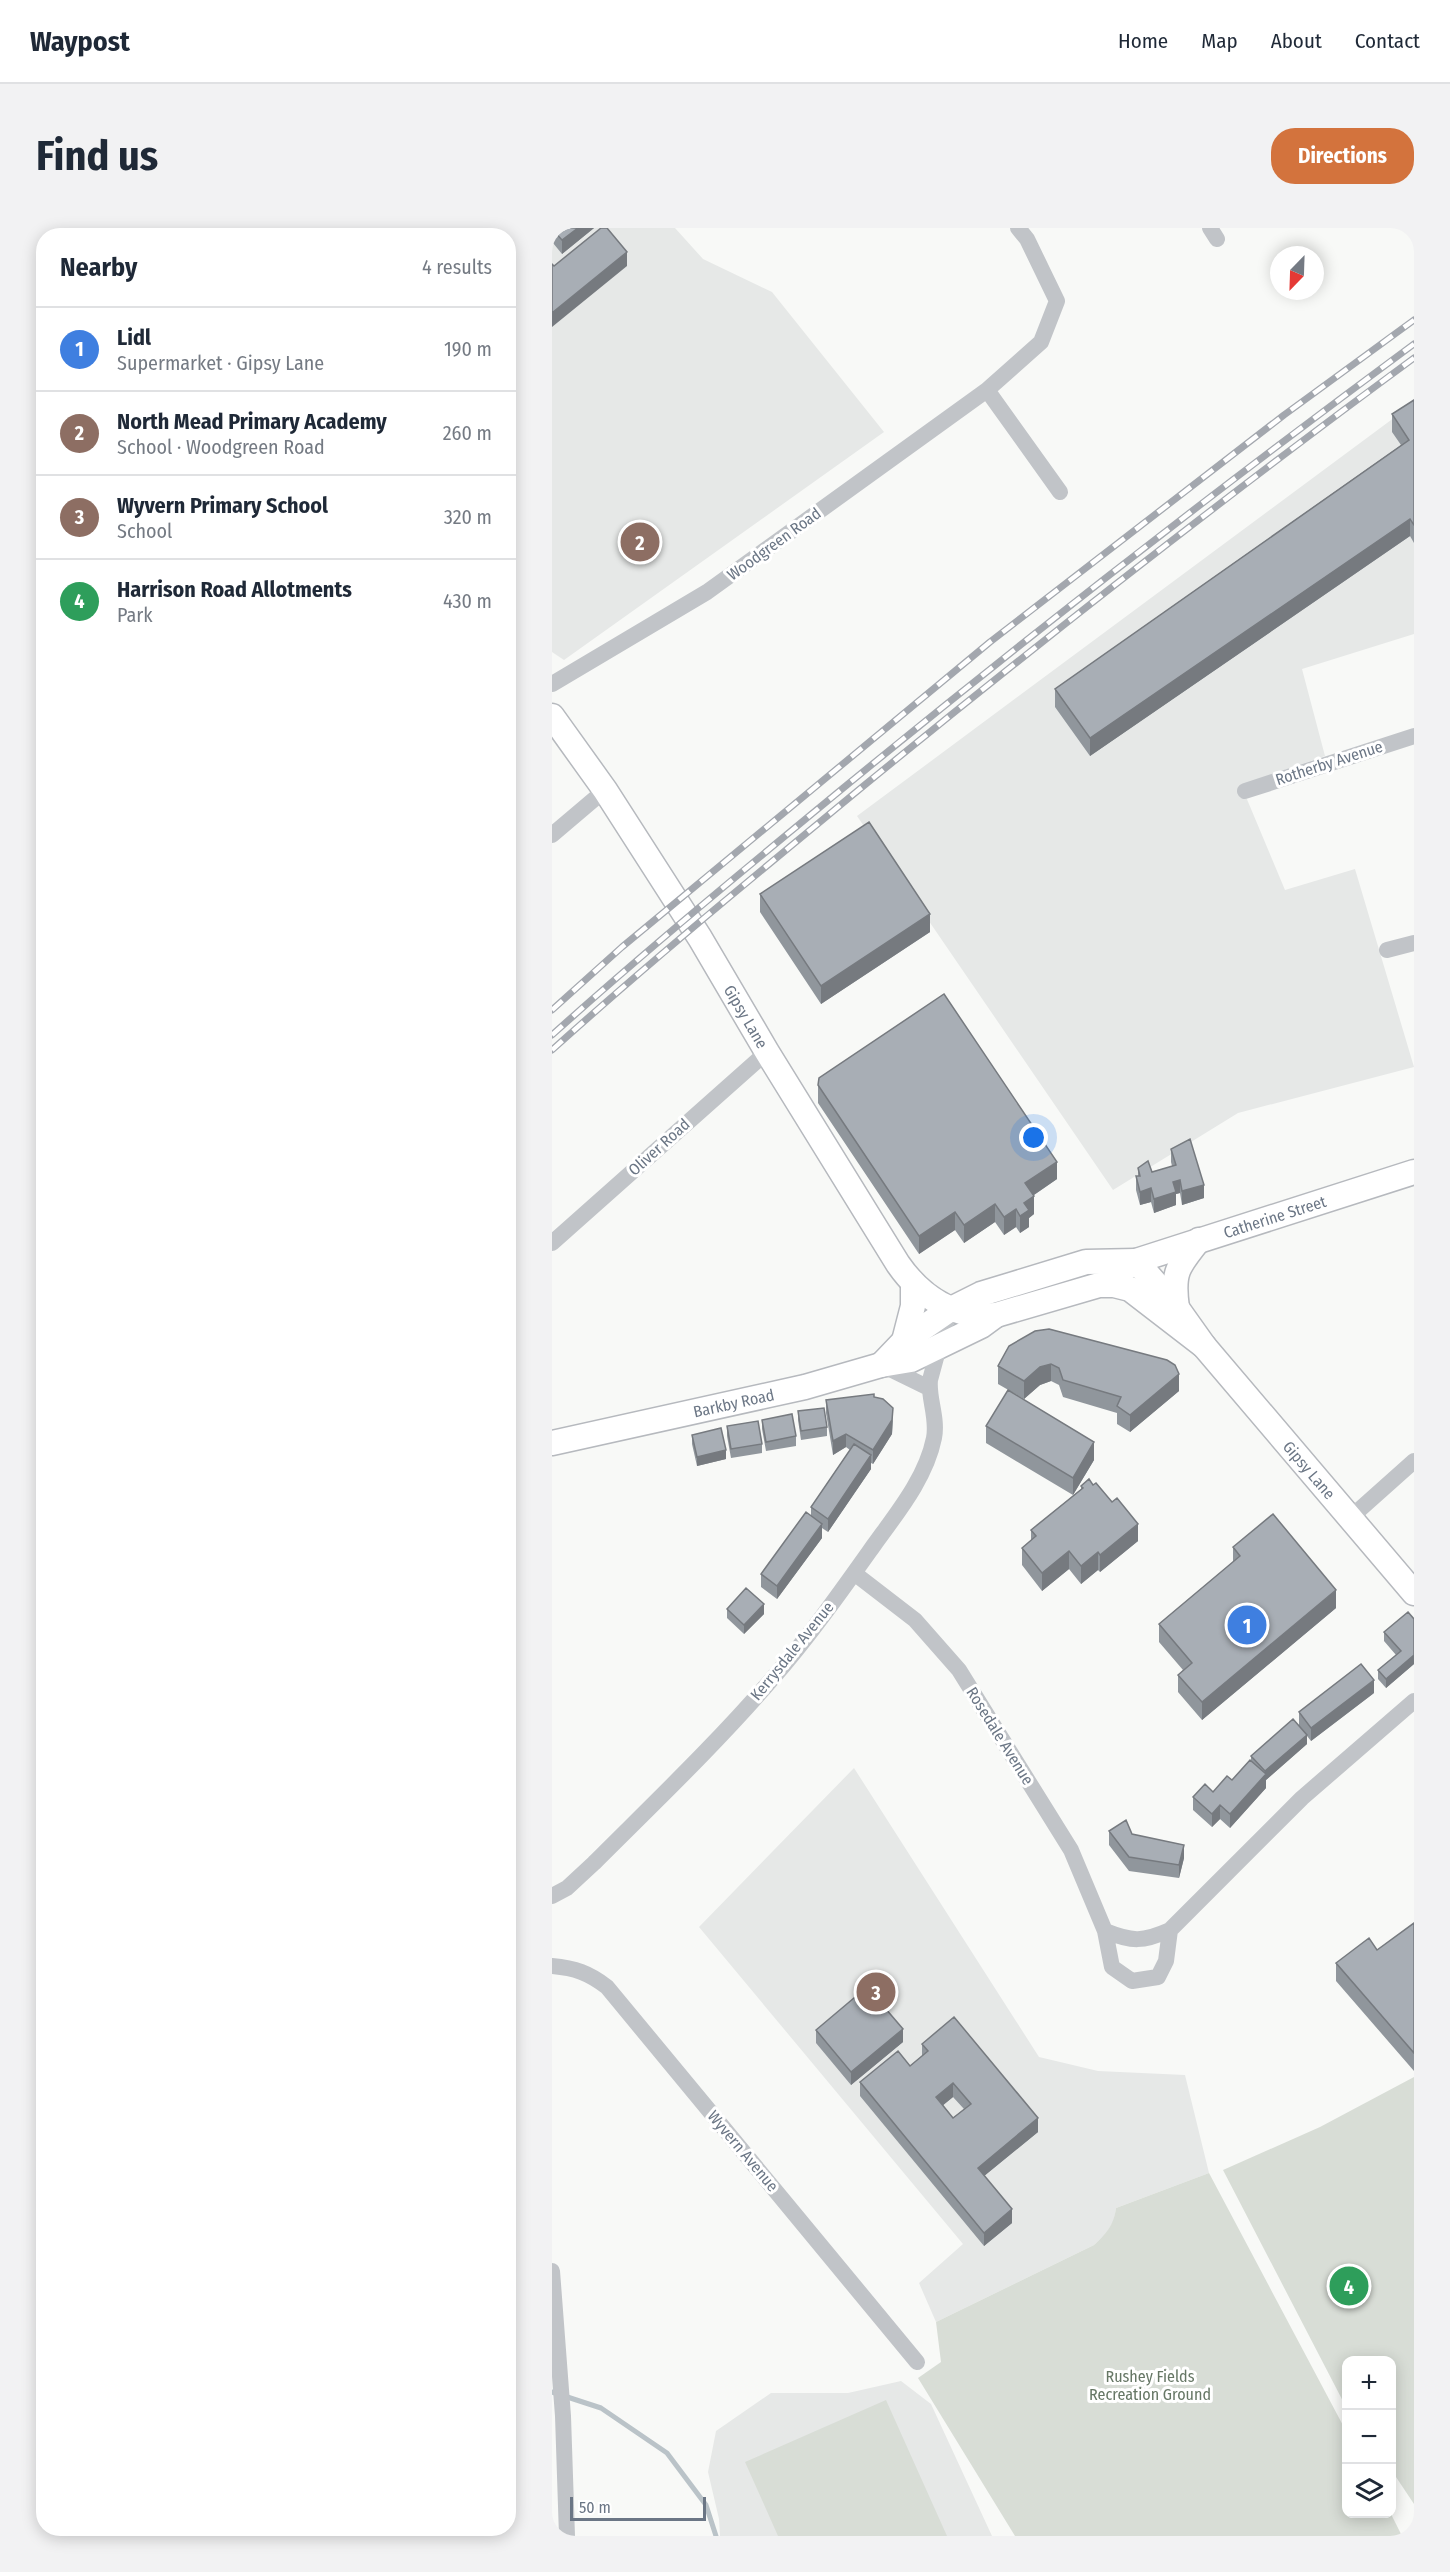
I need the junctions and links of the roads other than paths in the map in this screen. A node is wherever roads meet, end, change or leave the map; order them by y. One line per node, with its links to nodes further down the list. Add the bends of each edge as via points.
1 (1041, 228): 2 (street)
2 (1023, 233): 3 (street, Woodgreen Road, via 1057,301 1041,342)
3 (987, 390): 4 (street); 5 (street, Woodgreen Road, via 707,592)
4 (1060, 492)
5 (552, 684)
6 (552, 716): 8 (street, Gipsy Lane)
7 (1414, 736): 9 (street, Rotherby Avenue)
8 (605, 790): 10 (street); 13 (street, Gipsy Lane, via 700,938)
9 (1245, 791)
10 (552, 835)
11 (1414, 942): 12 (street)
12 (1387, 950)
13 (766, 1052): 16 (street, Oliver Road); 18 (street, Gipsy Lane)
14 (1414, 1172): 15 (street, Catherine Street)
15 (1199, 1240): 17 (street, Catherine Street); 20 (street, via 1180,1264 1173,1285)
16 (552, 1243)
17 (1136, 1261): 19 (street); 20 (street, Gipsy Lane); 21 (street, via 1086,1262 981,1294)
18 (913, 1284): 21 (street, Gipsy Lane); 23 (street, via 913,1306)
19 (1099, 1285): 22 (street, Gipsy Lane); 24 (street, Gipsy Lane, via 1130,1289)
20 (1177, 1308): 24 (street, Gipsy Lane)
21 (950, 1310): 22 (street, Gipsy Lane, via 975,1316); 23 (street); 25 (street, Kerrysdale Avenue)
22 (996, 1315): 25 (street, Barkby Road)
23 (904, 1341): 26 (street)
24 (1204, 1346): 30 (street, Gipsy Lane)
25 (938, 1348): 26 (street, Barkby Road, via 911,1360); 27 (street, Kerrysdale Avenue)
26 (881, 1365): 27 (street); 28 (street, Barkby Road, via 805,1387)
27 (929, 1388): 31 (street, Kerrysdale Avenue, via 934,1407 934,1438 925,1466)
28 (552, 1443)
29 (1414, 1461): 30 (street)
30 (1349, 1519): 32 (street, Gipsy Lane)
31 (854, 1573): 34 (street, Kerrysdale Avenue, via 772,1679 594,1863); 36 (street, Rosedale Avenue, via 915,1620 959,1670 1071,1850)
32 (1414, 1593)
33 (1414, 1701): 35 (street, via 1302,1798)
34 (552, 1896)
35 (1170, 1930): 36 (street, via 1126,1940); 36 (street, Rosedale Avenue, via 1166,1961 1158,1977 1132,1981 1112,1967)
36 (1105, 1931)
37 (552, 1966): 39 (street, Wyvern Avenue, via 590,1973 607,1987)
38 (552, 2271): 40 (street, via 563,2416)
39 (917, 2362)
40 (559, 2487): 41 (street)
41 (567, 2536)

